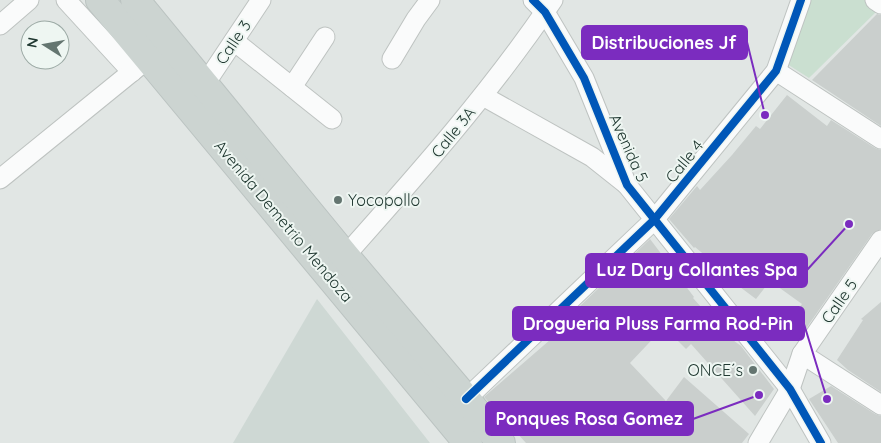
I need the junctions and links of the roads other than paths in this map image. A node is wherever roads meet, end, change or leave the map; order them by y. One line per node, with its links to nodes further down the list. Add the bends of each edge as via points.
1 (29, 0): 11 (street)
2 (66, 0): 15 (street)
3 (100, 0): 15 (main road, Avenida Demetrio Mendoza)
4 (135, 0): 17 (main road, Avenida Demetrio Mendoza)
5 (261, 0): 13 (street, Calle 3)
6 (430, 0): 14 (street)
7 (801, 0): 16 (street, Calle 4)
8 (875, 0): 10 (street)
9 (544, 4): 19 (street, Calle 3A); 23 (street, Avenida 5, via 584,78)
10 (881, 4)
11 (0, 25)
12 (326, 37): 18 (street)
13 (234, 41): 17 (street, Calle 3); 18 (street)
14 (392, 59)
15 (140, 65): 22 (street); 31 (main road, Avenida Demetrio Mendoza)
16 (776, 71): 21 (street); 24 (street, Calle 4)
17 (205, 84): 26 (main road, Avenida Demetrio Mendoza)
18 (292, 87): 20 (street)
19 (483, 96): 23 (street, via 592,157); 26 (street, Calle 3A)
20 (332, 120)
21 (881, 139)
22 (0, 179)
23 (627, 185): 24 (street, Avenida 5)
24 (654, 220): 28 (street, Avenida 5); 29 (street, Calle 4)
25 (881, 240): 27 (street, Calle 5)
26 (345, 256): 29 (main road, Avenida Demetrio Mendoza)
27 (802, 354): 28 (street, Calle 5); 30 (street)
28 (790, 389): 33 (street, Calle 5); 34 (street, Avenida 5)
29 (466, 399): 32 (main road, Avenida Demetrio Mendoza)
30 (881, 405)
31 (468, 443)
32 (501, 443)
33 (758, 443)
34 (821, 443)

